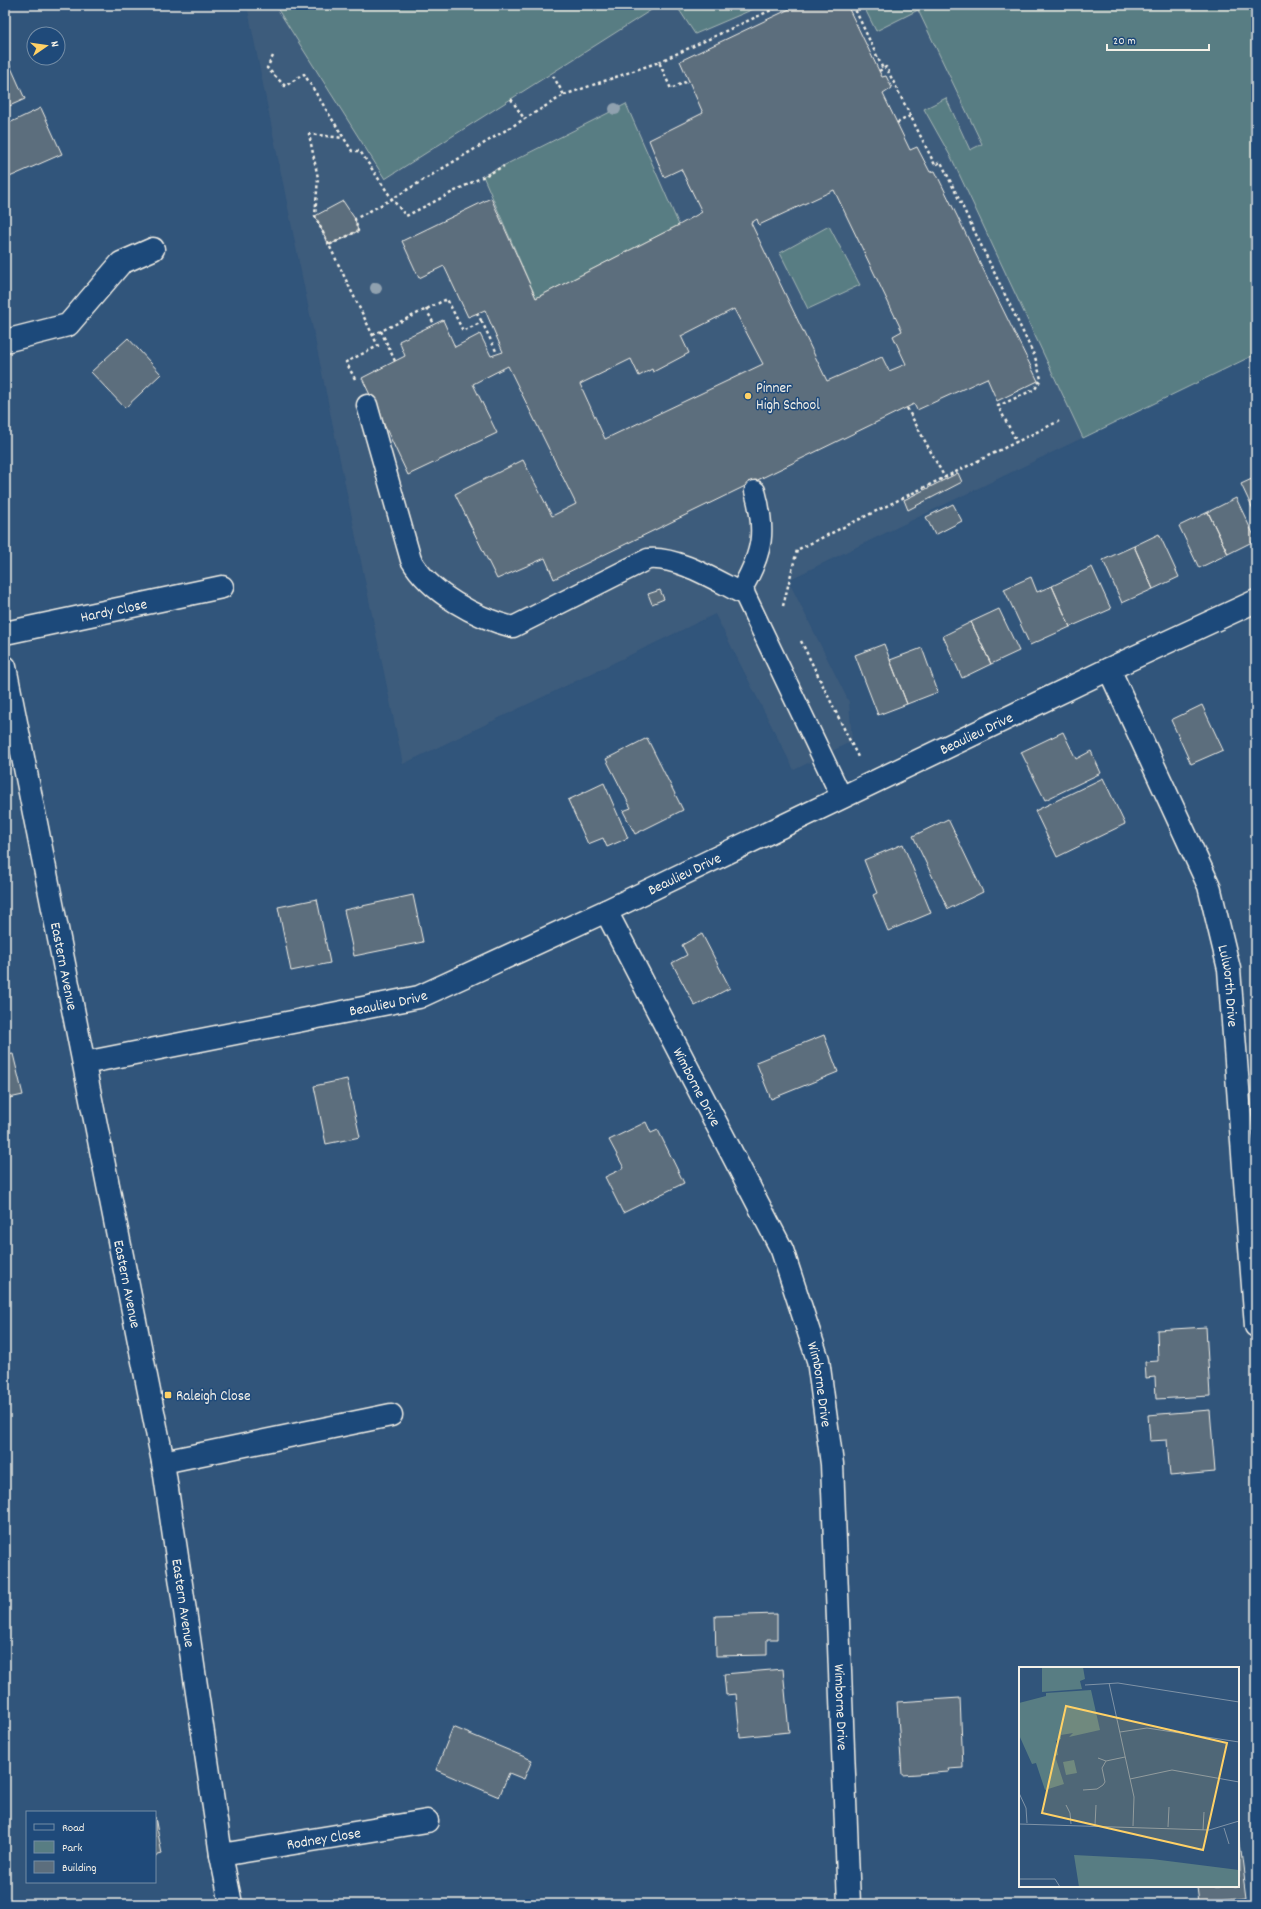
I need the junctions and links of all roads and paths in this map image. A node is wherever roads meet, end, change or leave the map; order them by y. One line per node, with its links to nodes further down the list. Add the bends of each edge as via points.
1 (782, 5): 4 (path)
2 (853, 5): 5 (path)
3 (273, 56): 14 (path, via 267,68 284,86 304,74)
4 (658, 62): 8 (path, via 671,89); 9 (path)
5 (883, 68): 6 (path); 11 (path, via 886,67)
6 (879, 71)
7 (552, 74): 9 (path)
8 (689, 80)
9 (564, 95): 12 (path)
10 (511, 100): 12 (path)
11 (910, 116): 13 (path); 31 (path, via 935,165 941,162 1036,357 1041,379 1035,388 998,406)
12 (525, 120): 16 (path)
13 (897, 123)
14 (343, 138): 16 (path, via 352,151 360,151); 17 (path, via 309,134 318,178 315,216)
15 (504, 166): 16 (path, via 406,216)
16 (392, 199): 17 (path, via 355,219 358,231)
17 (329, 245): 24 (path)
18 (153, 249): 25 (street, via 121,263 68,325)
19 (426, 309): 21 (path, via 447,299 463,331); 22 (path); 23 (path)
20 (477, 313): 21 (path)
21 (482, 322): 26 (path)
22 (434, 324)
23 (381, 331): 24 (path); 27 (path)
24 (373, 335): 28 (path, via 378,346 346,362)
25 (5, 341)
26 (497, 353)
27 (395, 361)
28 (367, 405): 35 (lane, via 411,560 430,585 473,612 513,628 648,559 660,558 689,568)
29 (907, 408): 32 (path)
30 (1058, 421): 31 (path)
31 (1017, 442): 32 (path)
32 (945, 478): 37 (path, via 797,550 783,606)
33 (755, 491): 35 (lane, via 761,512 761,540 757,560 743,587)
34 (222, 587): 38 (street, Hardy Close)
35 (745, 595): 43 (lane)
36 (1256, 600): 41 (street, Beaulieu Drive)
37 (786, 613)
38 (5, 632)
39 (797, 634): 42 (path)
40 (5, 667): 45 (street, Eastern Avenue)
41 (1109, 669): 42 (street, Beaulieu Drive); 46 (street, Lulworth Drive, via 1209,886 1229,969)
42 (872, 784): 43 (street, Beaulieu Drive)
43 (842, 798): 44 (street, Beaulieu Drive)
44 (606, 911): 45 (street, Beaulieu Drive, via 420,997); 52 (street, Wimborne Drive, via 782,1250 818,1360 832,1464)
45 (84, 1063): 48 (street, Eastern Avenue)
46 (1256, 1326)
47 (391, 1415): 48 (street)
48 (163, 1462): 50 (street, Eastern Avenue)
49 (426, 1821): 50 (street, Rodney Close)
50 (221, 1855): 51 (street, Eastern Avenue)
51 (231, 1904)
52 (849, 1904)

